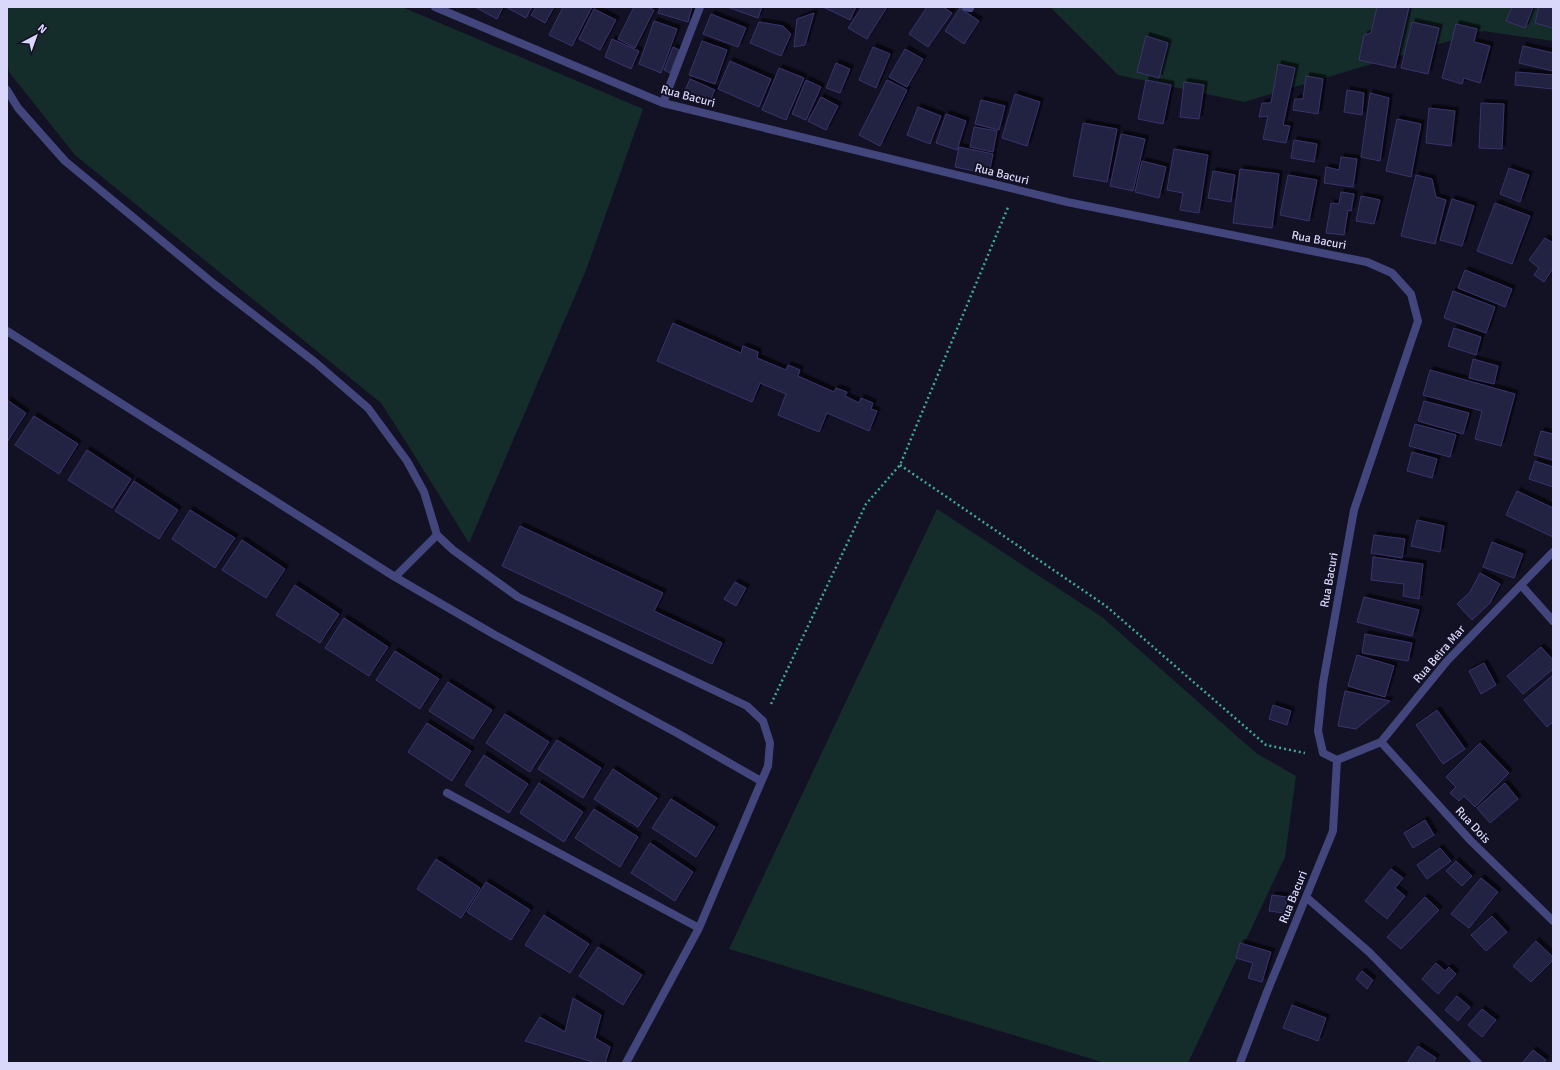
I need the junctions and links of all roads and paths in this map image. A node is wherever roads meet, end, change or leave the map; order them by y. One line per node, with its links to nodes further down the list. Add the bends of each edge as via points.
1 (435, 7): 4 (street, Rua Bacuri)
2 (700, 7): 4 (street)
3 (7, 90): 8 (street, via 18,108 64,161 214,284 316,363 368,408 407,461 424,492)
4 (664, 104): 5 (street, Rua Bacuri)
5 (1015, 189): 7 (path); 15 (street, Rua Bacuri, via 1074,204 1367,262 1392,273 1411,294 1418,321 1354,510 1323,683 1318,731 1323,753)
6 (7, 331): 10 (street)
7 (900, 465): 13 (path, via 866,504); 15 (path, via 1106,606 1266,745)
8 (437, 535): 10 (street); 13 (street, via 453,550 518,597 747,706)
9 (1553, 552): 11 (street, Rua Beira Mar)
10 (395, 577): 16 (street)
11 (1521, 585): 12 (street); 14 (street, Rua Beira Mar, via 1447,661)
12 (1553, 621)
13 (763, 721): 16 (street, via 770,743 768,766)
14 (1381, 742): 15 (street, Rua Beira Mar); 19 (street, Rua Dois, via 1471,841)
15 (1337, 760): 18 (street, Rua Bacuri, via 1333,831)
16 (761, 781): 20 (street)
17 (447, 793): 20 (street)
18 (1306, 896): 22 (street, Rua Bacuri); 23 (street, via 1369,952)
19 (1553, 921)
20 (699, 928): 21 (street)
21 (626, 1063)
22 (1240, 1063)
23 (1478, 1063)

